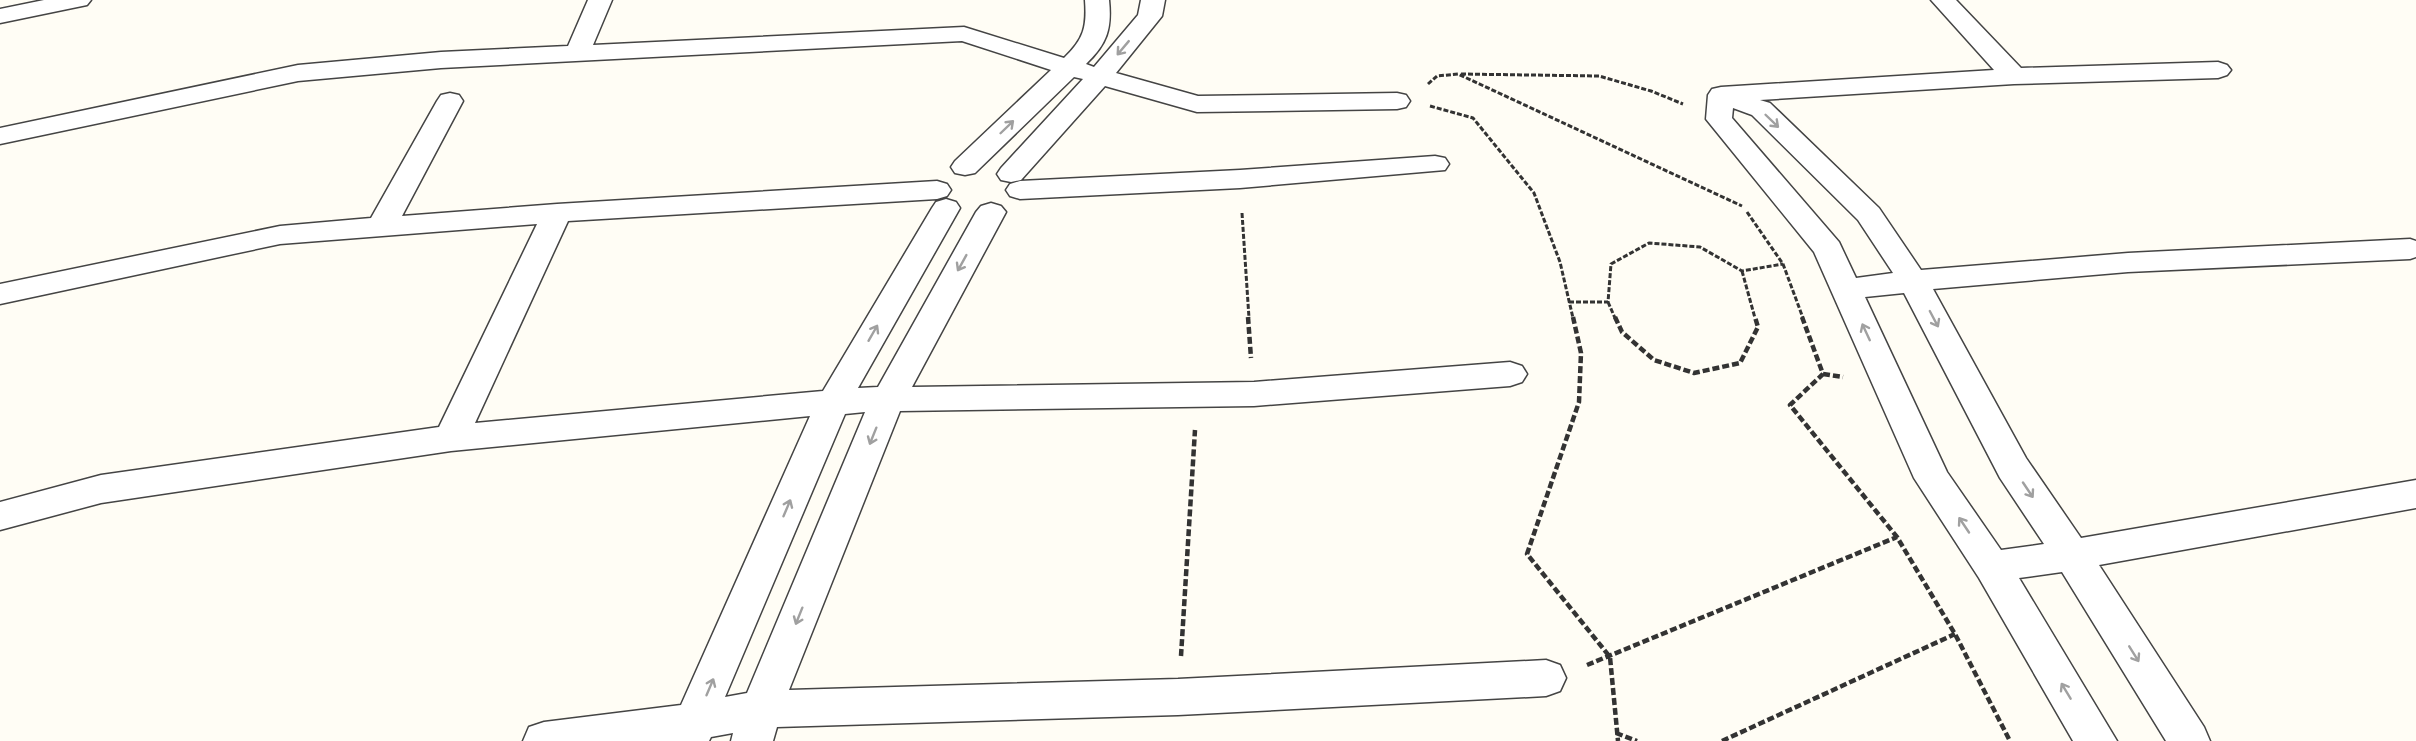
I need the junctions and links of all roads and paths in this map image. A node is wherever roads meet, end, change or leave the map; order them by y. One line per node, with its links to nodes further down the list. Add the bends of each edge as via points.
1 (79, 0): 6 (street)
2 (600, 0): 7 (street)
3 (1097, 0): 8 (street, via 1099,21 1090,47)
4 (1154, 0): 11 (street, one-way to 11, via 1150,16)
5 (1942, 0): 12 (street)
6 (0, 16)
7 (577, 53): 8 (street, via 964,34); 16 (street, via 298,73)
8 (1068, 68): 11 (street); 18 (street, one-way to 8)
9 (2218, 70): 12 (street)
10 (1458, 74): 14 (path, via 1437,76); 15 (path, via 1599,76); 26 (path, via 1742,206)
11 (1101, 75): 14 (street, via 1197,104); 20 (street)
12 (2014, 76): 15 (street)
13 (450, 100): 24 (street)
14 (1403, 100): 31 (path, via 1473,118 1534,193 1560,262)
15 (1720, 107): 28 (street, one-way to 28, via 1761,109 1869,214); 29 (street, via 1828,249)
16 (0, 136)
17 (1435, 164): 19 (street)
18 (965, 167): 20 (street, via 996,167); 21 (street, via 944,179)
19 (1240, 179): 20 (street); 34 (path)
20 (1016, 182): 22 (street, via 1005,206)
21 (942, 199): 22 (street, via 967,214); 23 (street); 37 (street, one-way to 21)
22 (991, 212): 36 (street, one-way to 36)
23 (557, 213): 24 (street); 38 (street)
24 (381, 227): 30 (street, via 280,236)
25 (2410, 249): 28 (street, via 2235,255)
26 (1783, 264): 27 (path); 41 (path, via 1823,374 1791,405)
27 (1742, 271): 32 (path, via 1700,247 1649,243 1611,264); 32 (path, via 1758,327 1740,363 1694,373 1654,360 1622,332)
28 (1913, 281): 29 (street); 42 (street, one-way to 42, via 2013,468)
29 (1846, 289): 43 (street, one-way to 29, via 1932,478)
30 (0, 294)
31 (1569, 302): 32 (path); 45 (path, via 1581,353 1579,402 1527,554)
32 (1608, 302)
33 (1510, 374): 34 (street)
34 (1254, 394): 35 (street)
35 (1197, 396): 36 (street); 47 (path)
36 (888, 399): 37 (street); 48 (street, one-way to 48)
37 (833, 402): 38 (street); 49 (street, one-way to 37)
38 (451, 438): 40 (street, via 101,489)
39 (2416, 494): 42 (street)
40 (0, 516)
41 (1897, 537): 44 (path); 45 (path)
42 (2072, 555): 43 (street); 57 (street, one-way to 57)
43 (1992, 567): 56 (street, one-way to 43)
44 (1955, 634): 54 (path); 55 (path)
45 (1610, 657): 46 (path); 50 (path)
46 (1546, 678): 47 (street)
47 (1178, 697): 48 (street)
48 (756, 725): 49 (street)
49 (691, 732): 51 (street)
50 (1616, 733): 52 (path); 53 (path)
51 (544, 741)
52 (1618, 741)
53 (1637, 741)
54 (1722, 741)
55 (2010, 741)
56 (2096, 741)
57 (2188, 741)

